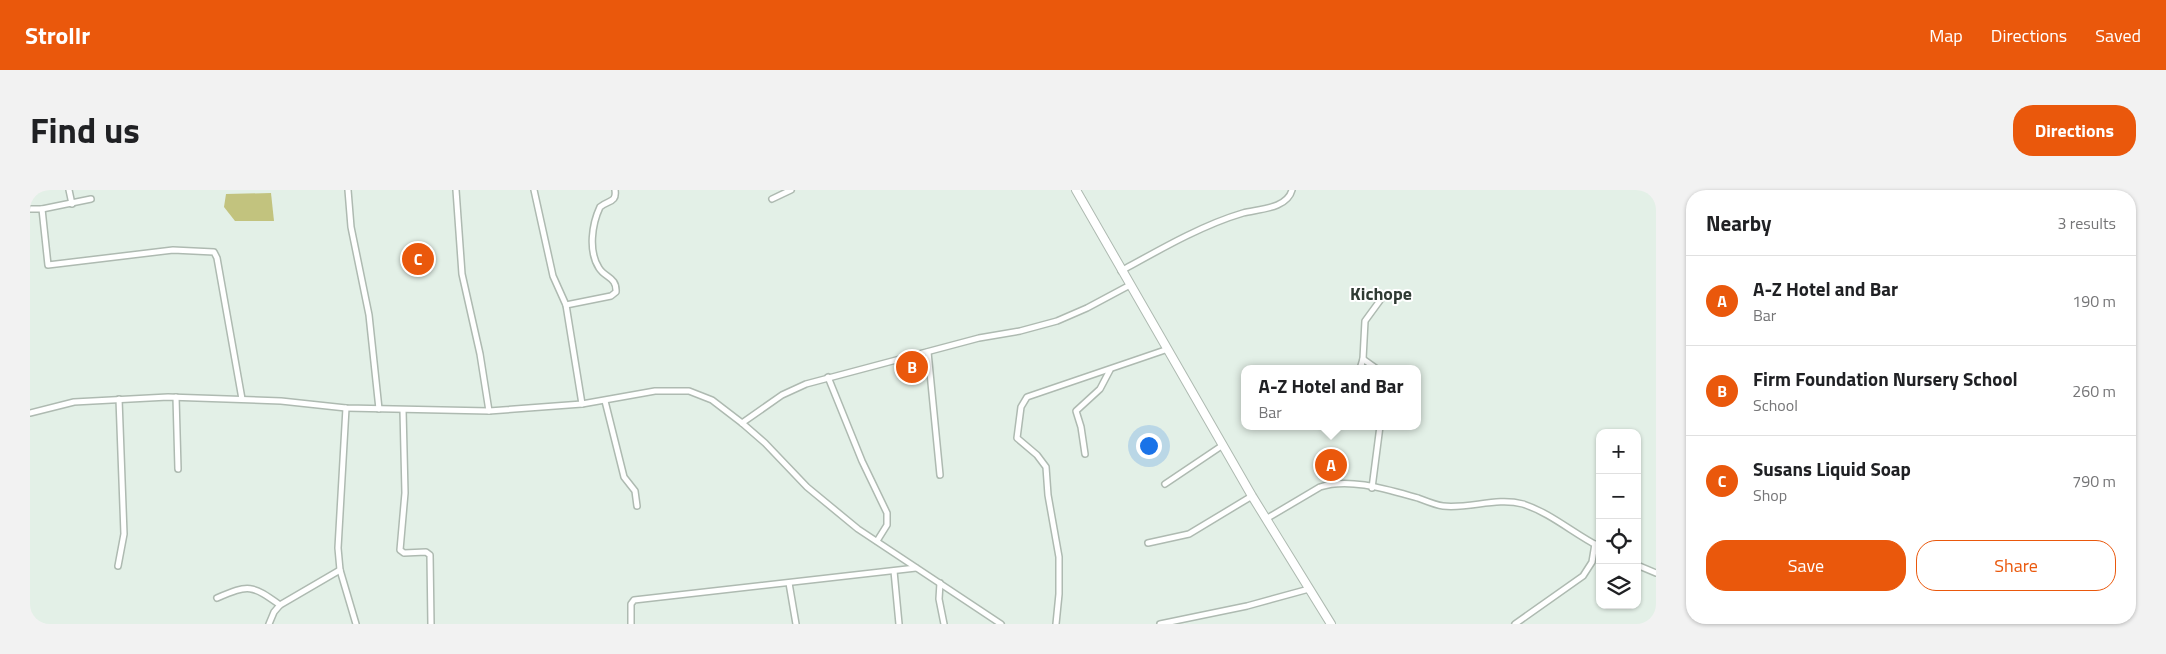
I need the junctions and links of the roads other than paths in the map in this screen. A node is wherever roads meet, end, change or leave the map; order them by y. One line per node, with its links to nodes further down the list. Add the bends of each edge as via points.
1 (69, 190): 11 (street)
2 (348, 190): 31 (street, via 351,227 369,315)
3 (456, 190): 33 (street, via 462,274)
4 (534, 190): 17 (street, via 555,284)
5 (615, 190): 17 (street, via 613,202 600,206 592,234 598,267 614,280 616,292 611,296)
6 (791, 190): 10 (street)
7 (1076, 190): 14 (street)
8 (1292, 190): 14 (street, via 1281,203 1230,217)
9 (91, 199): 11 (street)
10 (772, 199)
11 (72, 204): 13 (street)
12 (30, 209): 13 (street)
13 (42, 210): 27 (street, via 48,265 173,250 214,252)
14 (1121, 271): 15 (street)
15 (1130, 285): 18 (street); 19 (street, via 1057,321)
16 (1384, 296): 20 (street, via 1365,321)
17 (566, 305): 29 (street)
18 (1168, 350): 23 (street); 37 (street)
19 (928, 352): 24 (street); 40 (street)
20 (1363, 359): 21 (street); 22 (street)
21 (1361, 365)
22 (1371, 365)
23 (1110, 370): 38 (street, via 1100,390 1076,411); 69 (street, via 1027,397 1021,407 1018,441 1037,455 1046,467 1059,558)
24 (828, 377): 35 (street, via 782,395); 46 (street, via 887,512 887,525)
25 (176, 397): 26 (street); 27 (street); 39 (street)
26 (118, 399): 34 (street, via 74,402); 50 (street, via 124,534)
27 (242, 399): 30 (street)
28 (605, 401): 29 (street); 35 (street, via 655,391 689,391 712,400); 44 (street, via 624,477 635,492)
29 (582, 404): 33 (street)
30 (346, 408): 31 (street); 53 (street, via 338,529)
31 (379, 409): 32 (street)
32 (403, 410): 33 (street); 63 (street, via 405,493 400,550 430,555)
33 (489, 411)
34 (30, 413)
35 (742, 424): 46 (street, via 824,502)
36 (1379, 430): 42 (street)
37 (1223, 445): 41 (street); 43 (street)
38 (1085, 454)
39 (178, 468)
40 (940, 475)
41 (1166, 484)
42 (1372, 488): 45 (street, via 1329,484); 48 (street, via 1443,506 1496,502 1522,504)
43 (1252, 496): 45 (street); 47 (street, via 1189,534)
44 (638, 506)
45 (1266, 519): 58 (street)
46 (877, 541): 52 (street)
47 (1148, 543)
48 (1596, 545)
49 (1596, 549): 72 (street, via 1583,576)
50 (118, 566)
51 (1641, 567): 55 (street)
52 (916, 568): 54 (street); 57 (street)
53 (340, 570): 60 (street); 62 (street)
54 (894, 571): 56 (street); 66 (street)
55 (1656, 573)
56 (790, 583): 64 (street, via 634,600); 65 (street)
57 (940, 583): 67 (street, via 939,599); 68 (street)
58 (1309, 589): 70 (street); 71 (street)
59 (217, 598): 60 (street, via 248,588)
60 (280, 605): 61 (street)
61 (269, 624)
62 (356, 624)
63 (431, 624)
64 (631, 624)
65 (796, 624)
66 (899, 624)
67 (944, 624)
68 (1001, 624)
69 (1056, 624)
70 (1160, 624)
71 (1331, 624)
72 (1515, 624)

